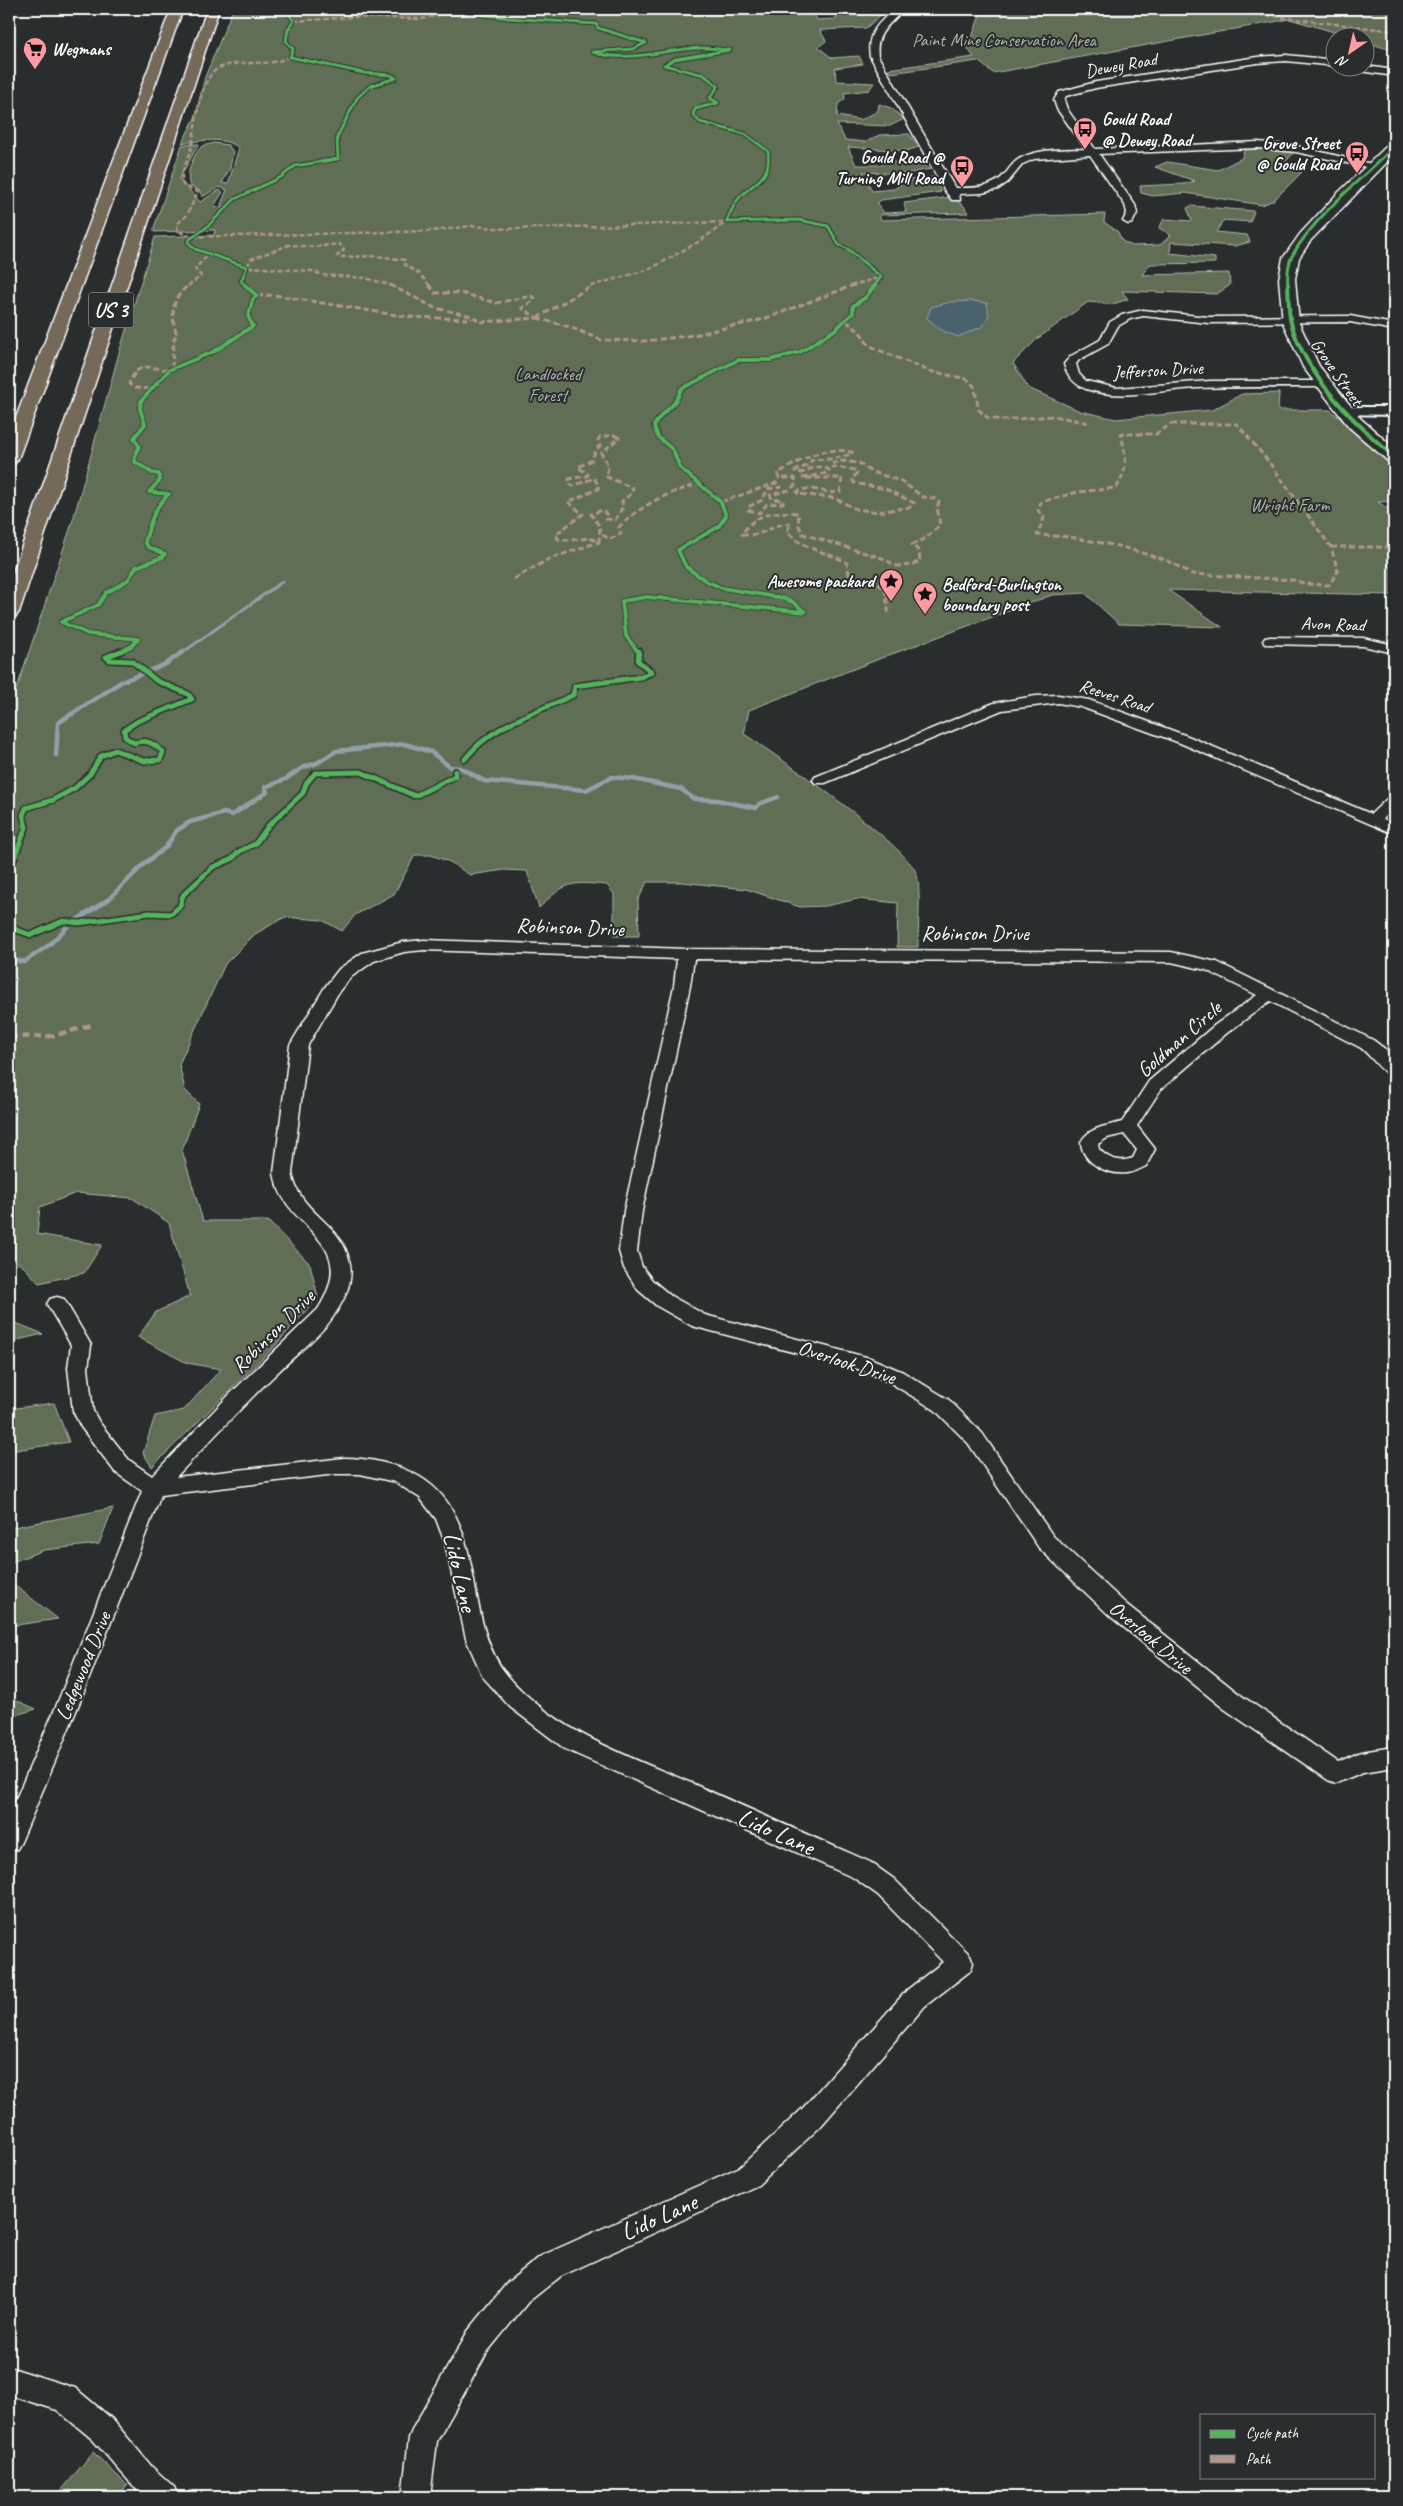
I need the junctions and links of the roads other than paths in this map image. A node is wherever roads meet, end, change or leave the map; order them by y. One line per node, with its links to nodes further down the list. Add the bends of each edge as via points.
1 (177, 9): 17 (highway, US 3)
2 (213, 9): 18 (highway, US 3)
3 (900, 9): 8 (street, via 879,29 872,49 880,70 953,195 997,186 1017,164 1038,156)
4 (1326, 62): 8 (street, Dewey Road, via 1286,58 1258,60 1096,85 1062,94 1059,100 1062,108)
5 (1376, 70): 6 (street)
6 (1394, 73)
7 (1394, 147): 9 (main road, Grove Street)
8 (1093, 152): 9 (street, via 1258,145 1296,149); 10 (street, Dewey Road, via 1130,205 1132,213)
9 (1375, 166): 11 (main road, Grove Street, via 1312,230 1291,258 1287,279)
10 (1128, 221)
11 (1291, 320): 12 (street, via 1350,319); 13 (main road, Grove Street, via 1302,350); 13 (street, Jefferson Drive, via 1208,320 1161,314 1134,315 1114,324 1104,342 1075,358 1070,364 1071,373 1077,381 1120,392 1194,384)
12 (1394, 327)
13 (1323, 384): 15 (main road, Grove Street)
14 (1394, 410): 15 (street)
15 (1345, 411): 16 (main road, Grove Street)
16 (1394, 457)
17 (9, 459)
18 (9, 612)
19 (1270, 641): 20 (street, Avon Road, via 1363,642)
20 (1394, 649)
21 (820, 780): 23 (street, Reeves Road, via 999,706 1058,699 1084,703 1185,740)
22 (1394, 800): 23 (street)
23 (1373, 820): 24 (street, Reeves Road)
24 (1394, 829)
25 (686, 954): 26 (street, Robinson Drive, via 1171,957 1211,966); 30 (street, Robinson Drive, via 424,945 382,952 368,957 345,973 333,987 299,1045 283,1173 287,1191 296,1204 336,1247 342,1261 342,1279 337,1296 325,1314 236,1400); 31 (street, Overlook Drive, via 682,986 633,1211 628,1251 633,1268 644,1285 699,1321 863,1363 921,1391 942,1405 975,1438 1046,1542 1118,1610 1187,1668 1336,1773 1361,1762)
26 (1269, 994): 27 (street, Robinson Drive, via 1367,1044); 28 (street, Goldman Circle, via 1221,1029 1155,1085)
27 (1394, 1072)
28 (1128, 1127)
29 (57, 1304): 30 (street, via 81,1346 78,1368 83,1411 91,1427 122,1466)
30 (153, 1488): 32 (street, Ledgewood Drive, via 68,1704); 35 (street, Lido Lane, via 336,1466 379,1469 420,1485 436,1499 447,1518 473,1627 488,1664 513,1695 539,1718 573,1742 862,1870 886,1887 961,1963 916,1998 811,2118 749,2176 550,2266 518,2292 478,2341 423,2438)
31 (1394, 1757)
32 (9, 1842)
33 (9, 2382): 34 (street, via 65,2398 102,2429 142,2477)
34 (164, 2497)
35 (416, 2497)

